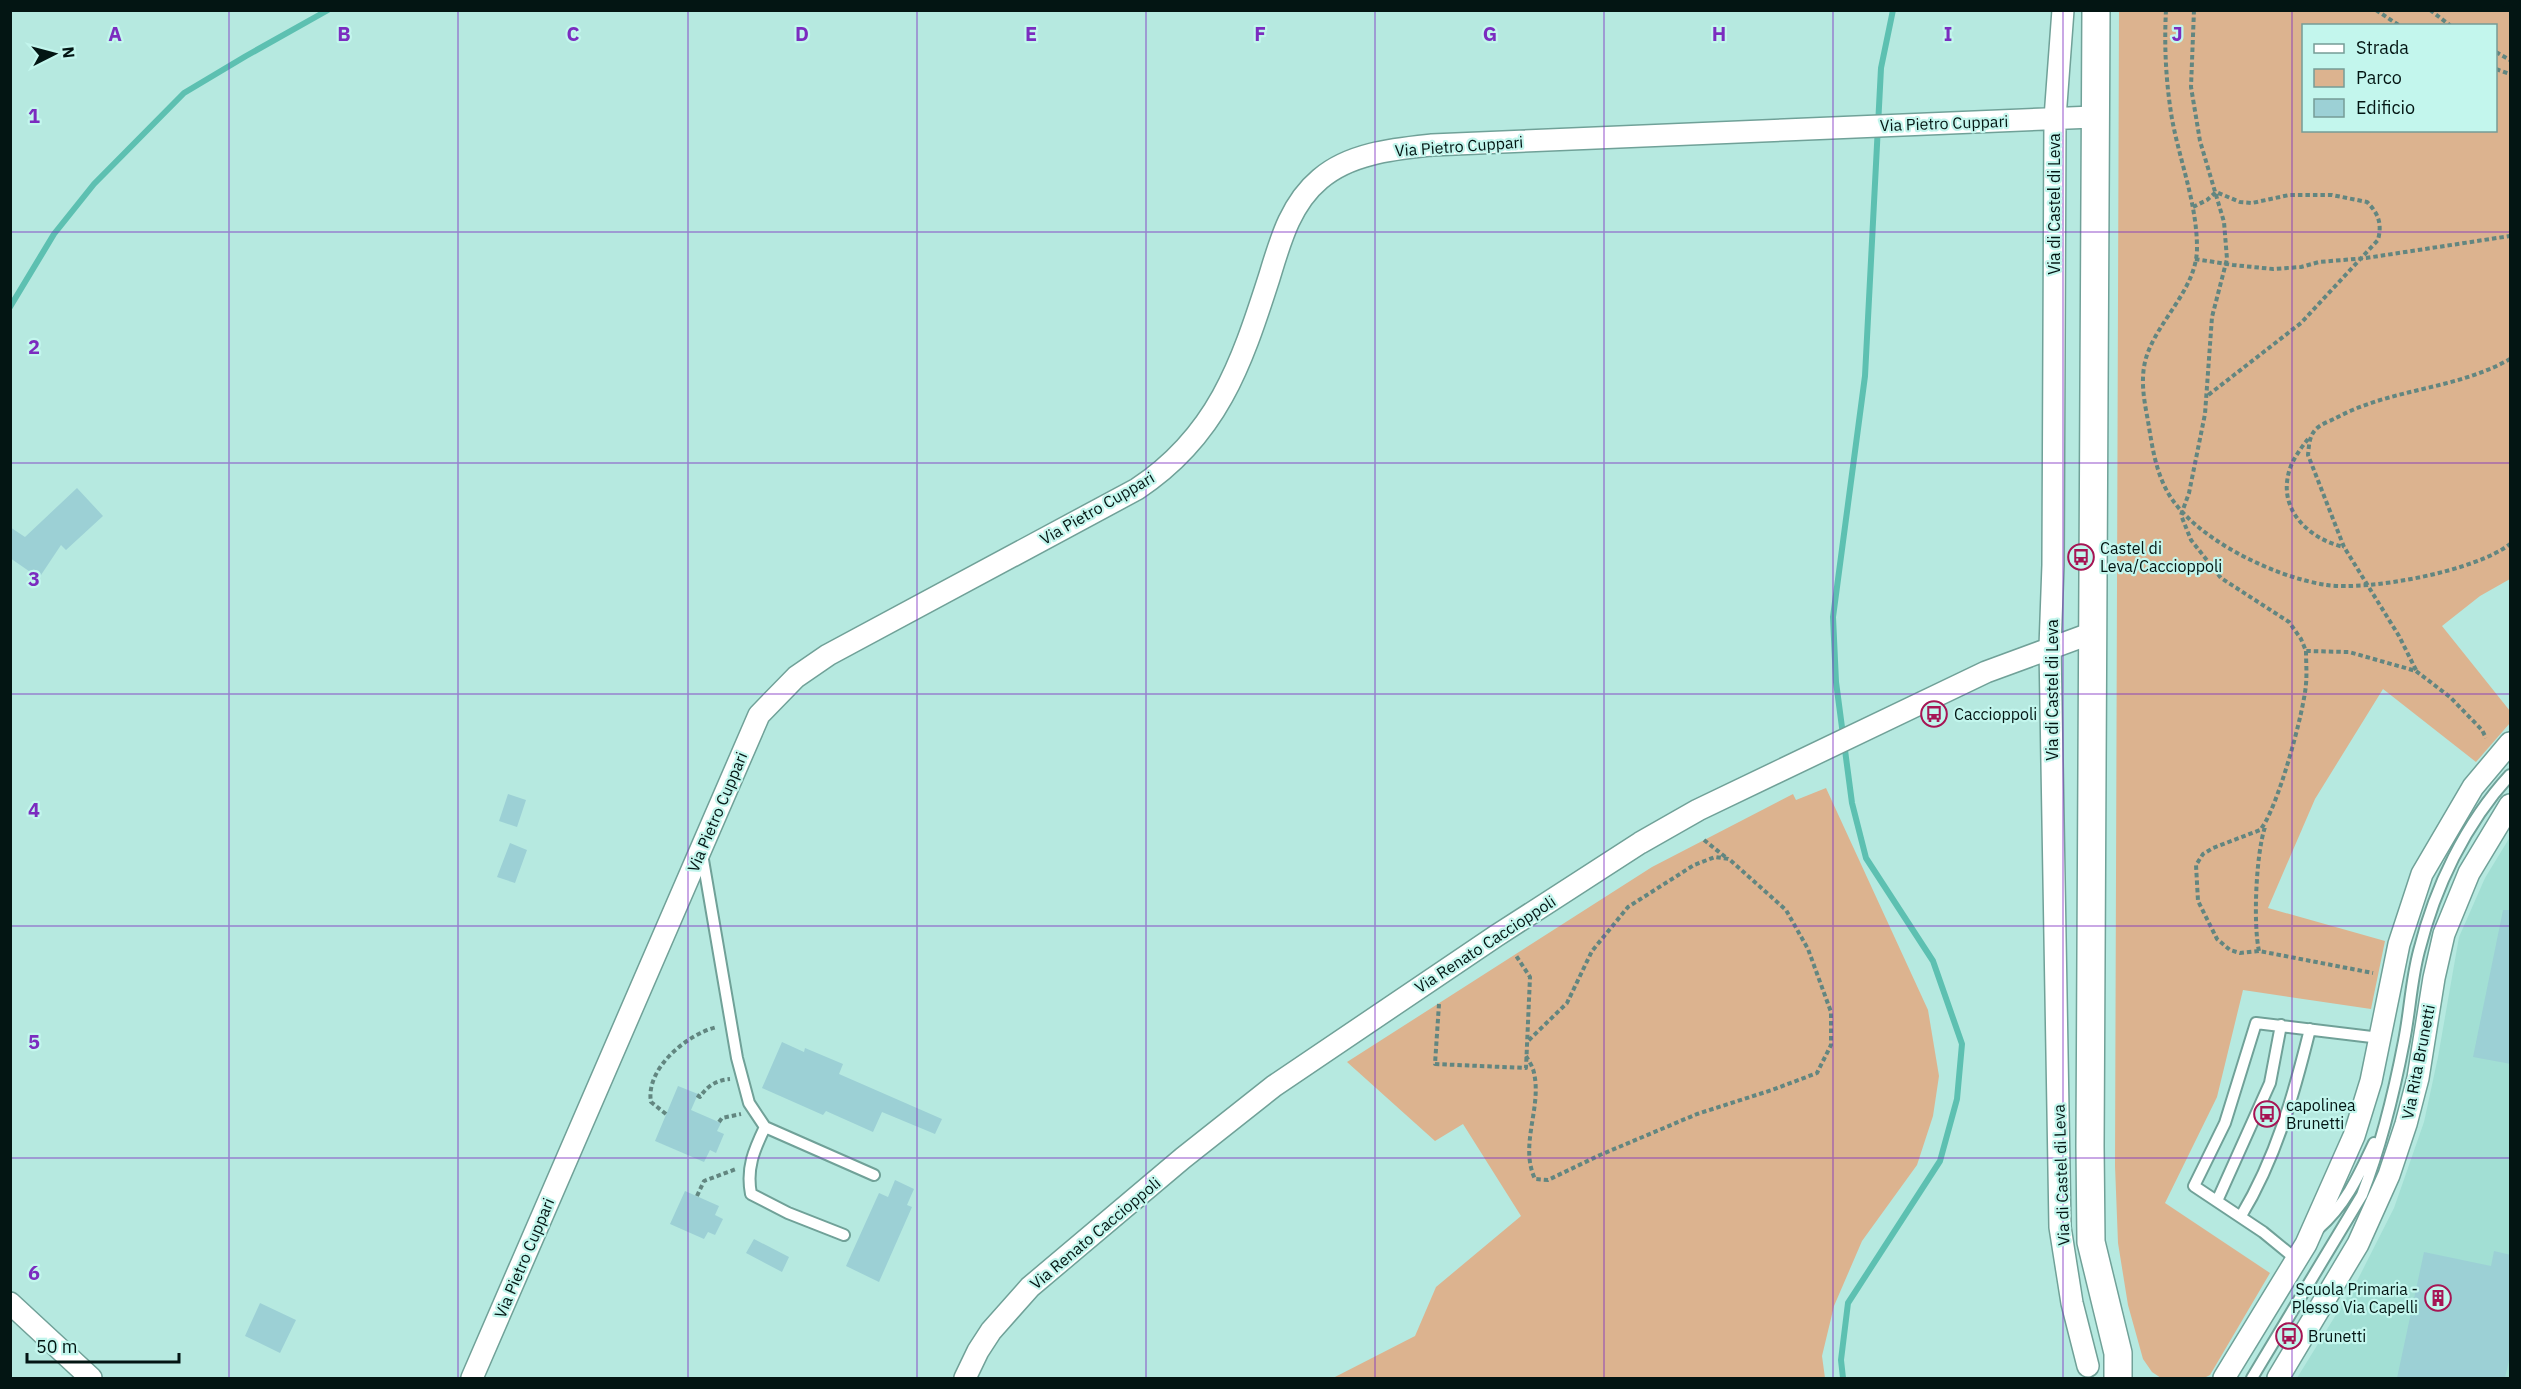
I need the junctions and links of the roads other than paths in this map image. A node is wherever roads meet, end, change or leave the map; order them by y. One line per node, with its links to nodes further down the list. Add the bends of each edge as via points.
1 (2063, 10): 4 (street, Via di Castel di Leva)
2 (2096, 10): 3 (street, Via di Castel di Leva)
3 (2093, 117): 4 (street, Via Pietro Cuppari); 5 (street, Via di Castel di Leva)
4 (2055, 118): 6 (street, Via di Castel di Leva); 10 (street, Via Pietro Cuppari, via 1432,145 1366,156 1327,174 1303,197 1286,227 1239,366 1217,409 1193,441 1137,489 828,655 796,677 759,715)
5 (2092, 633): 6 (street, Via Renato Caccioppoli); 24 (street, Via di Castel di Leva, via 2091,1242)
6 (2050, 647): 23 (street, Via di Castel di Leva, via 2060,1227 2072,1303); 27 (street, Via Renato Caccioppoli, via 1986,672 1698,810 1640,843 1274,1086 1030,1287 991,1331)
7 (2511, 743): 13 (street, Via Rita Brunetti, via 2457,811 2414,893)
8 (2511, 775): 14 (lane, Via Rita Brunetti, via 2468,833 2434,902 2413,974 2405,1038)
9 (2511, 805): 31 (street, Via Rita Brunetti, via 2469,873 2444,934 2418,1078 2389,1174 2358,1244)
10 (701, 848): 15 (lane, via 742,1078 751,1107); 26 (street, Via Pietro Cuppari)
11 (2281, 1025): 12 (lane); 17 (lane, via 2270,1083); 17 (lane, via 2256,1023 2225,1123 2194,1186)
12 (2310, 1029): 13 (lane); 18 (lane, via 2276,1145)
13 (2380, 1038): 20 (street, Via Rita Brunetti, via 2354,1136)
14 (2385, 1121): 20 (lane, Via Rita Brunetti, via 2346,1197); 30 (lane, Via Rita Brunetti, via 2362,1195)
15 (765, 1127): 16 (lane); 19 (lane, via 752,1155 748,1177 751,1194)
16 (874, 1175)
17 (2217, 1201): 18 (lane)
18 (2241, 1216): 21 (lane)
19 (844, 1235)
20 (2311, 1235): 21 (street, Via Rita Brunetti)
21 (2295, 1259): 29 (street, Via Rita Brunetti)
22 (10, 1303): 25 (street)
23 (2088, 1366)
24 (2118, 1366): 28 (street, Via di Castel di Leva)
25 (91, 1378)
26 (472, 1378)
27 (965, 1378)
28 (2134, 1378)
29 (2224, 1378)
30 (2252, 1378)
31 (2278, 1378)

